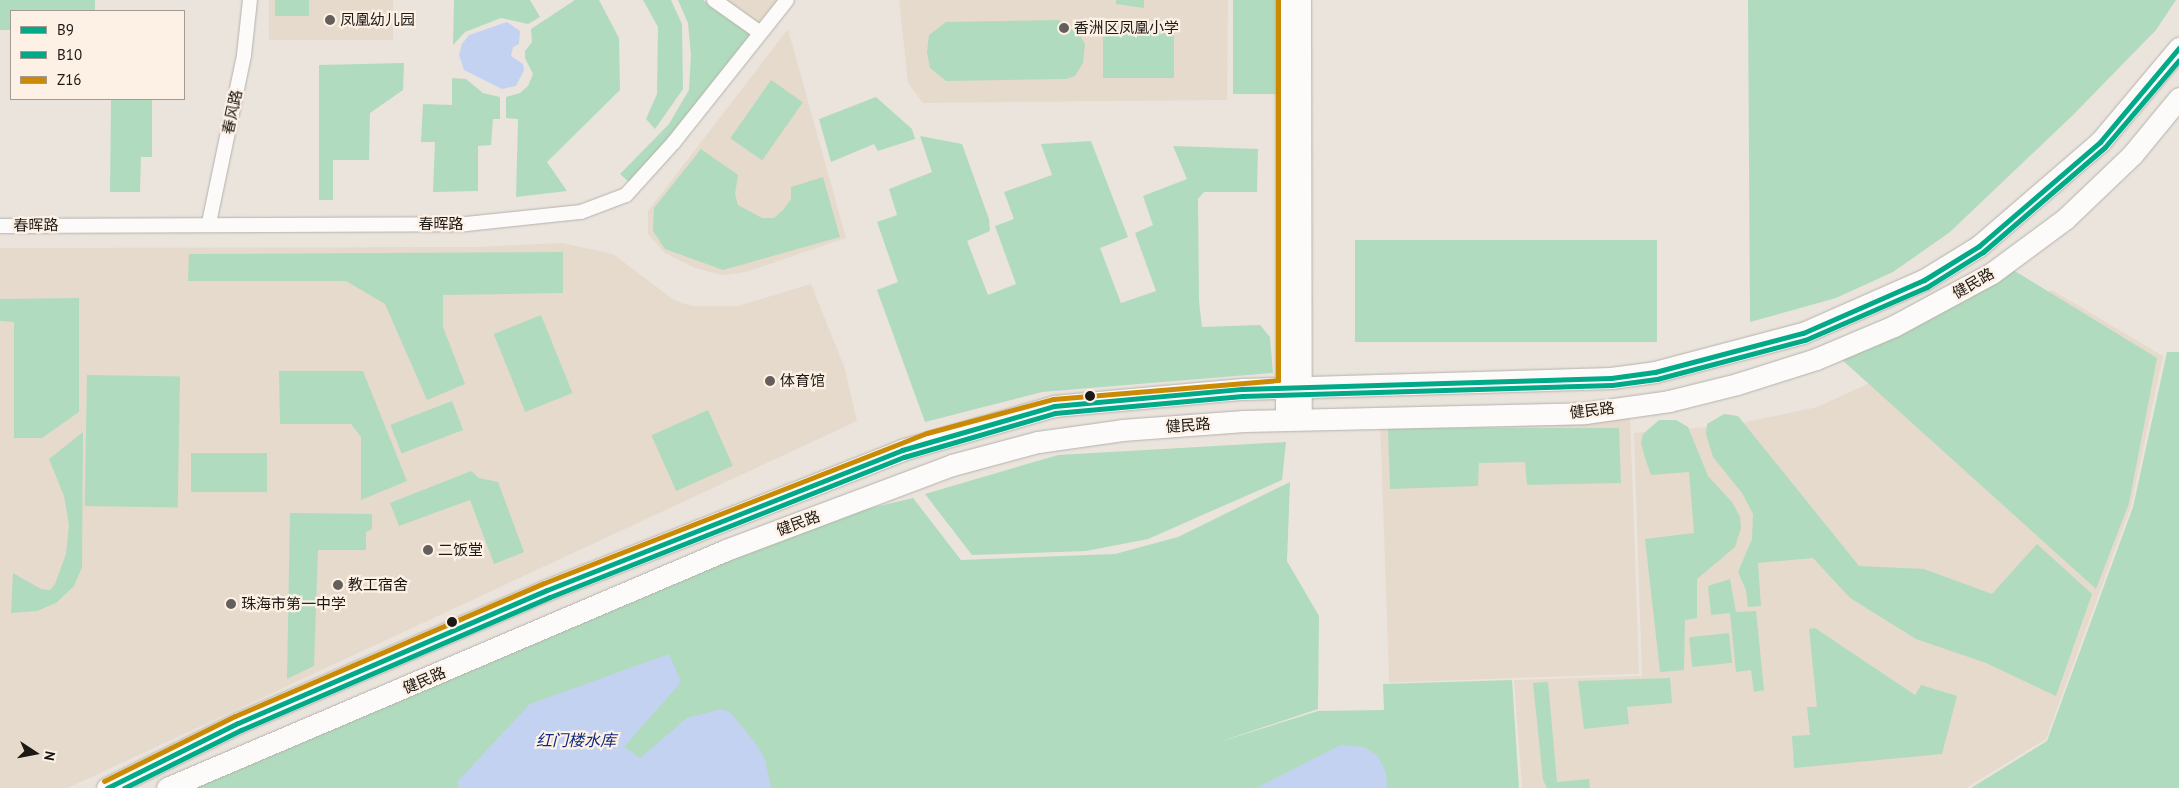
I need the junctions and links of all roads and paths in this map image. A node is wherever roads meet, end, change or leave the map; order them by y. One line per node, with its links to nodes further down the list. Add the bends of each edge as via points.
1 (250, 0): 9 (street, 春风路, via 244,55)
2 (714, 0): 6 (street)
3 (787, 0): 6 (street, 春晖路)
4 (1285, 0): 11 (main road)
5 (1301, 0): 11 (main road)
6 (759, 32): 9 (street, 春晖路, via 674,142 626,195 581,212 466,224)
7 (2179, 48): 11 (main road, 健民路, via 2100,142 1979,246 1924,280 1803,333 1655,372 1611,378)
8 (2179, 98): 12 (main road, 健民路, via 2132,155 2066,219 1992,273 1894,326 1816,359 1669,401 1585,413)
9 (209, 223): 10 (street, 春晖路)
10 (0, 226)
11 (1294, 387): 12 (main road); 13 (main road, 健民路, via 1054,406 930,440 547,590 238,723)
12 (1294, 419): 14 (main road, 健民路, via 1076,434 952,465 726,550)
13 (107, 788)
14 (167, 788)

